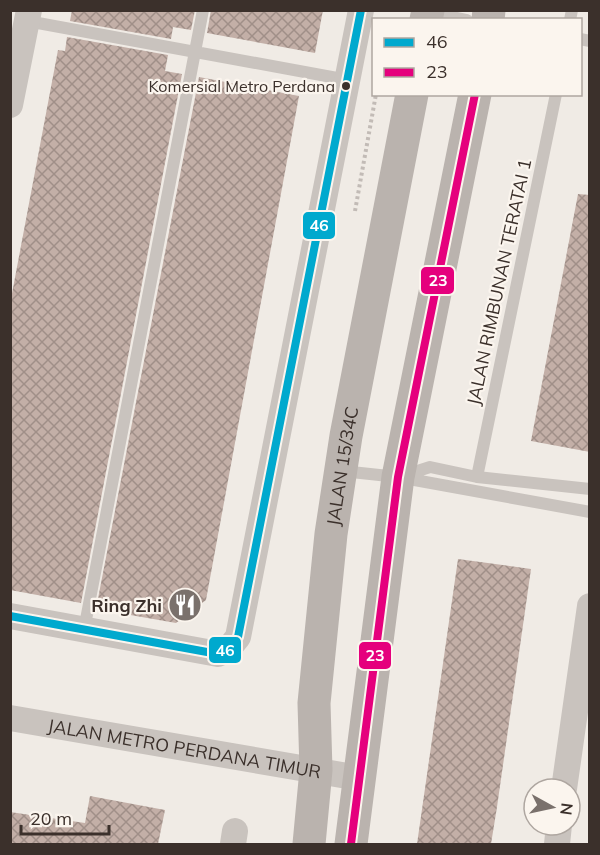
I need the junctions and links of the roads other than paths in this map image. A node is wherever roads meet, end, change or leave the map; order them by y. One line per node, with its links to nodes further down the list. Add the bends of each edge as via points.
1 (203, 10): 6 (lane)
2 (361, 10): 7 (street)
3 (427, 14): 5 (lane)
4 (28, 16): 6 (lane); 11 (street)
5 (454, 18)
6 (195, 52): 7 (lane); 19 (lane)
7 (348, 80): 19 (street, via 238,637 218,654)
8 (412, 96): 12 (street, JALAN 15/34C)
9 (475, 96): 13 (street)
10 (556, 96): 14 (lane, JALAN RIMBUNAN TERATAI 1)
11 (10, 105)
12 (339, 471): 13 (lane); 21 (street, JALAN 15/34C, via 314,703)
13 (398, 477): 14 (lane, via 430,467); 16 (lane); 23 (street)
14 (477, 477): 15 (lane)
15 (590, 489)
16 (590, 512)
17 (590, 606): 22 (street)
18 (10, 616): 19 (street)
19 (84, 630)
20 (10, 718): 21 (street, JALAN METRO PERDANA TIMUR)
21 (316, 770): 23 (street, JALAN METRO PERDANA TIMUR); 24 (street, JALAN 15/34C)
22 (566, 777)
23 (359, 778): 25 (street)
24 (309, 844)
25 (351, 844)

